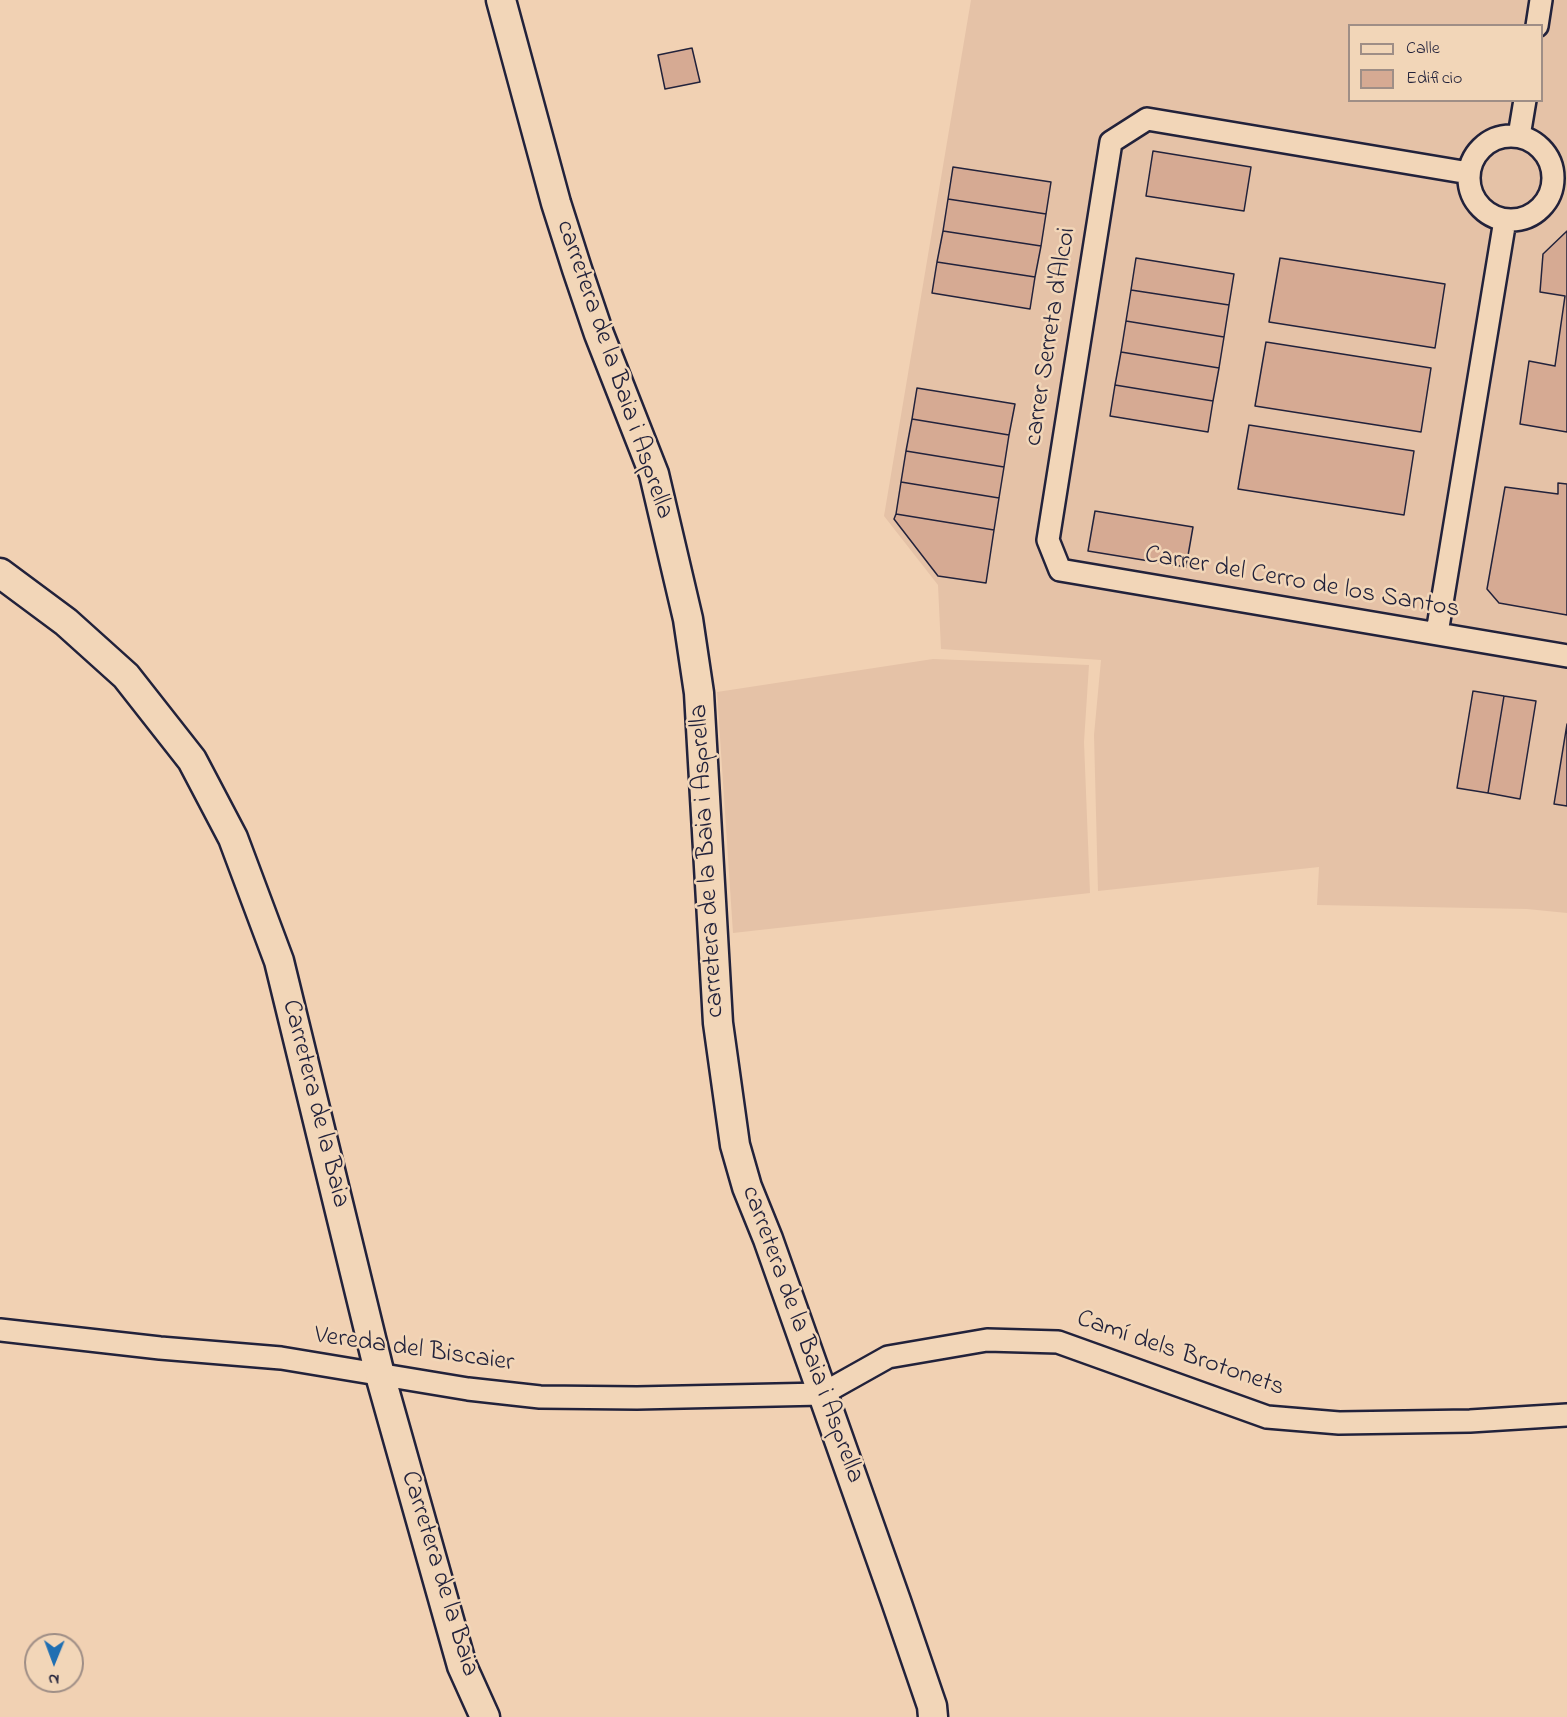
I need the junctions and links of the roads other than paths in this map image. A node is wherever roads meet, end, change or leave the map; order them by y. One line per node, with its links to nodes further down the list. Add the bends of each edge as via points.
1 (501, 0): 15 (main road, carretera de la Baia i Asprella, via 556,203 599,334 654,474 677,569 699,693 718,1023 735,1144)
2 (1541, 0): 3 (street)
3 (1537, 24)
4 (1525, 102): 5 (street)
5 (1519, 136): 6 (street, via 1500,137 1486,144 1474,157); 7 (street, via 1543,150)
6 (1469, 173): 8 (street, via 1470,189 1479,205 1490,215); 9 (street, carrer Serreta d'Alcoi, via 1147,119 1110,142)
7 (1560, 188): 8 (street, via 1524,218)
8 (1505, 220): 11 (street)
9 (1048, 540): 11 (street, Carrer del Cerro de los Santos, via 1060,570)
10 (0, 573): 14 (main road, Carretera de la Baia, via 66,622 126,676 192,760 233,838 279,961)
11 (1437, 633): 12 (street, Carrer del Cerro de los Santos)
12 (1567, 656)
13 (0, 1330): 14 (street, Vereda del Biscaier, via 281,1358)
14 (380, 1375): 15 (street, Vereda del Biscaier, via 540,1397); 17 (main road, Carretera de la Baia, via 462,1666)
15 (822, 1394): 16 (street, Camí dels Brotonets, via 888,1357 987,1341 1058,1342 1267,1417 1339,1423); 18 (main road, carretera de la Baia i Asprella)
16 (1567, 1415)
17 (485, 1717)
18 (933, 1717)

